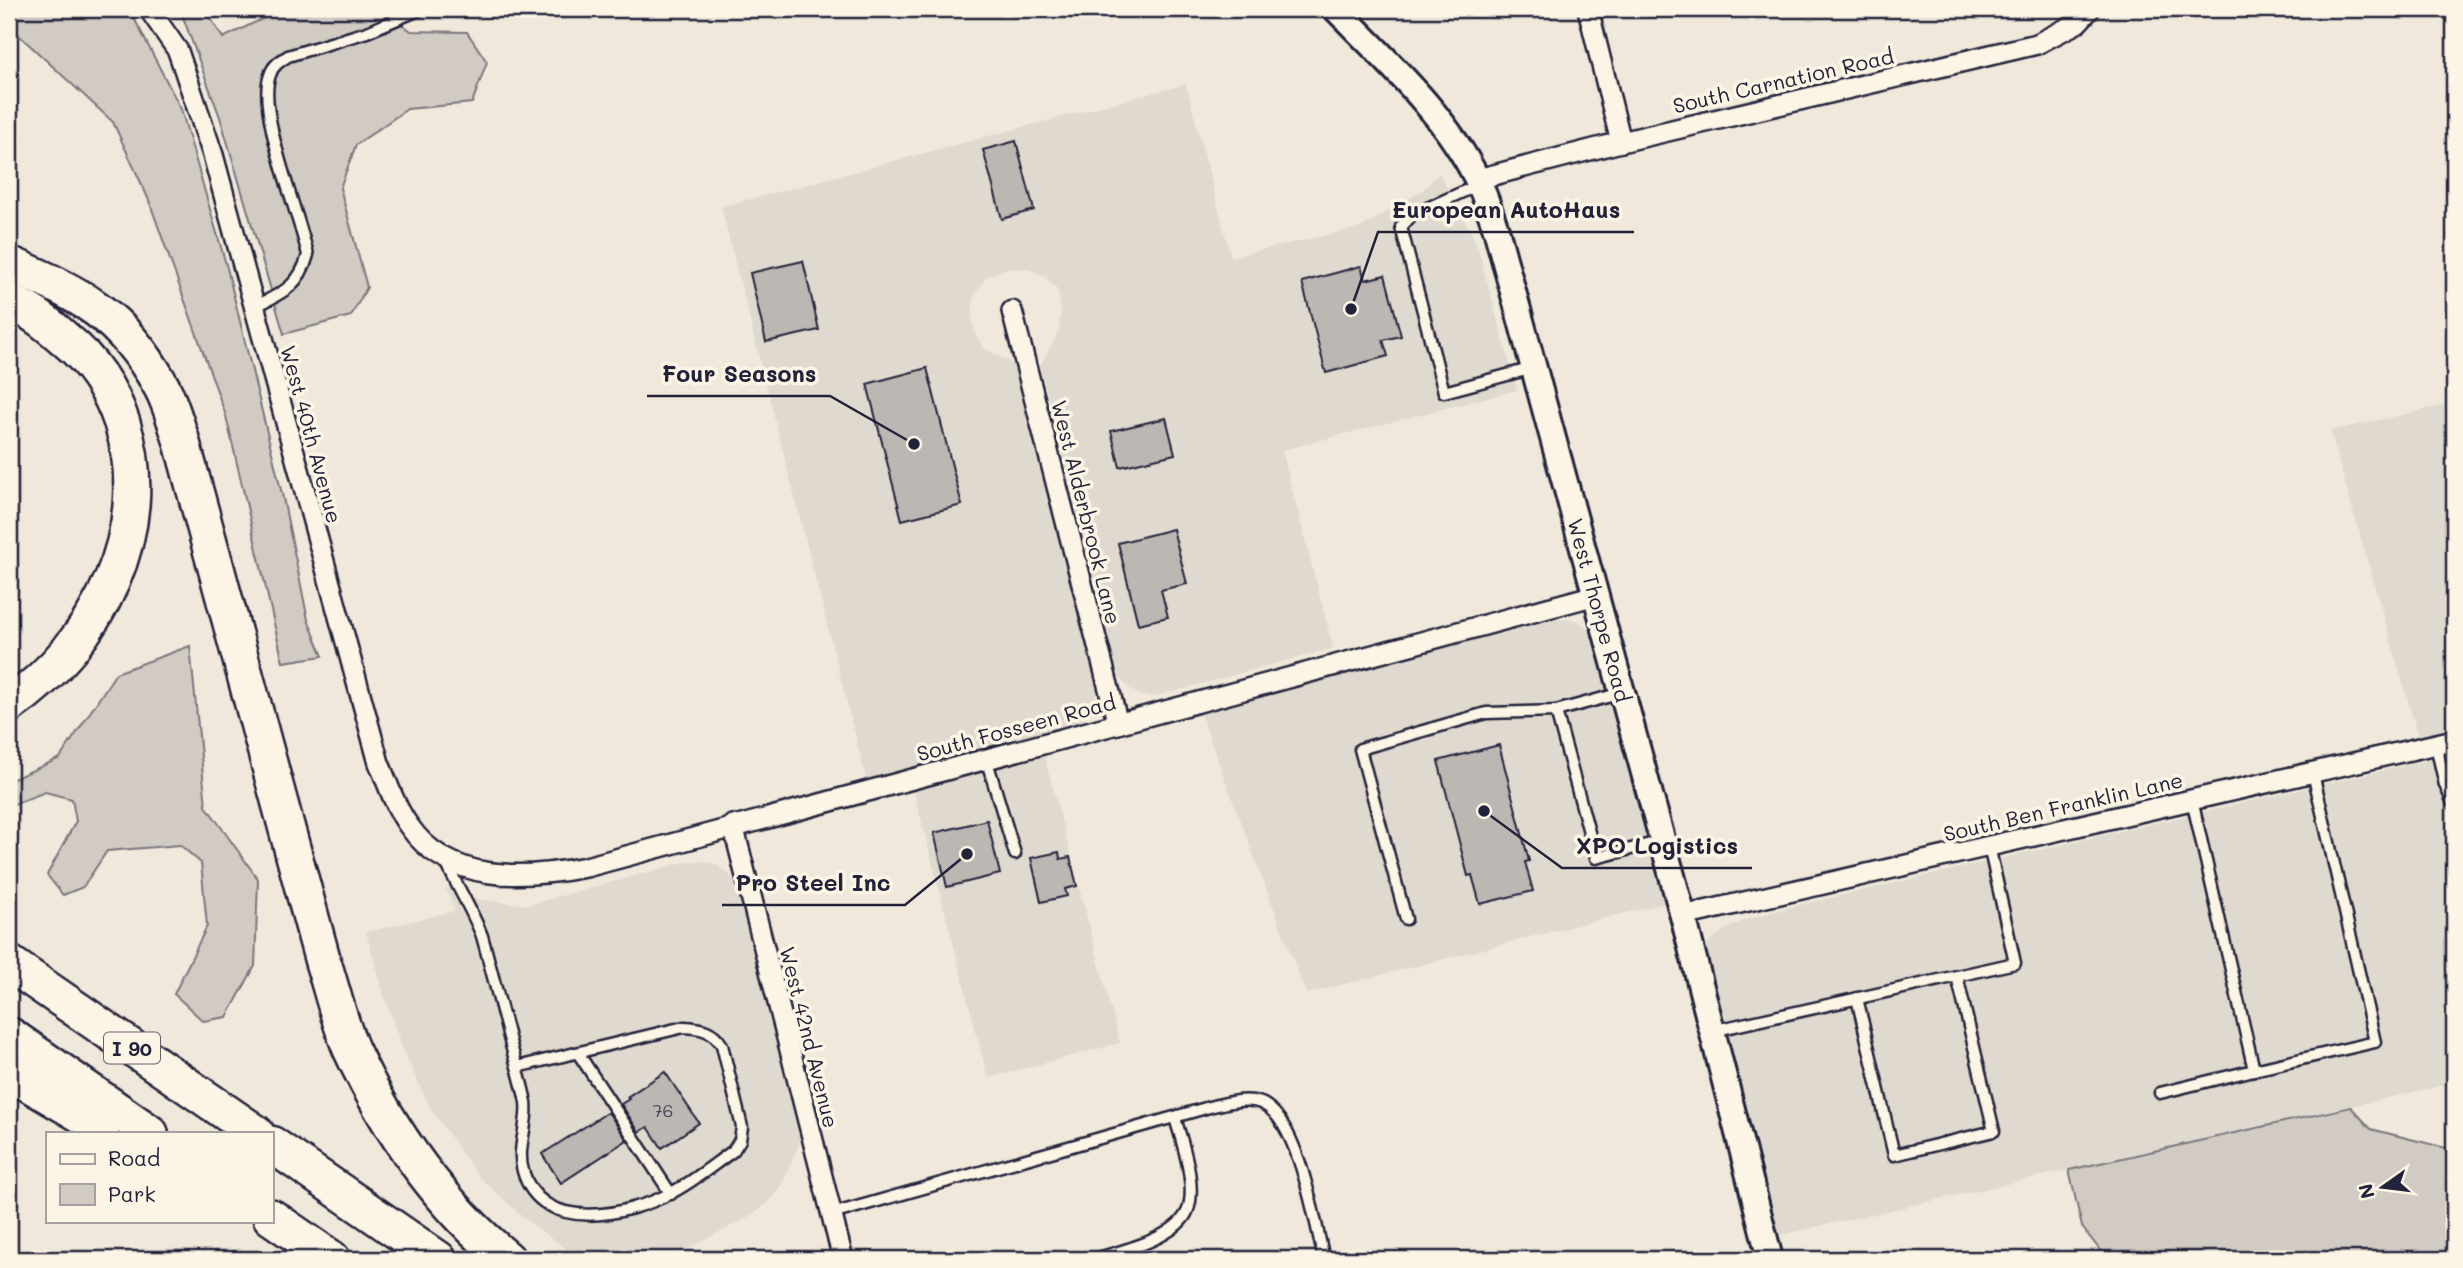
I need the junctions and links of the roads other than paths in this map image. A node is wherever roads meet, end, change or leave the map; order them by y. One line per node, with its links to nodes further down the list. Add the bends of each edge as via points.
1 (149, 9): 10 (street, West 40th Avenue, via 177,51 198,107)
2 (421, 9): 10 (lane, via 367,32 288,56 269,76 266,96 273,138 308,255 303,272 289,289)
3 (1336, 9): 7 (street, West Thorpe Road, via 1423,100)
4 (1588, 9): 6 (street)
5 (2090, 9): 6 (street, South Carnation Road, via 2077,23 2037,44)
6 (1621, 142): 7 (street, South Carnation Road)
7 (1478, 182): 12 (street, West Thorpe Road, via 1496,229); 12 (lane, via 1412,215 1401,227 1444,392)
8 (9, 264): 50 (highway, via 72,292 98,310 137,346 162,386 181,439 323,961 351,1047 385,1114 416,1161 449,1204)
9 (9, 302): 15 (highway, via 49,325 100,377 116,405 129,444 133,479 123,554 109,590 69,651 38,684)
10 (254, 307): 27 (street, West 40th Avenue, via 379,763 406,823 424,845)
11 (1012, 311): 17 (street, West Alderbrook Lane)
12 (1534, 368): 13 (street, West Thorpe Road)
13 (1596, 595): 14 (street, West Thorpe Road); 17 (street, South Fosseen Road)
14 (1622, 693): 16 (lane); 24 (street, West Thorpe Road)
15 (9, 705)
16 (1556, 711): 24 (lane, via 1596,859); 29 (lane, via 1486,713 1360,750)
17 (1118, 724): 19 (street, South Fosseen Road)
18 (2445, 743): 20 (street, South Ben Franklin Lane); 22 (lane, via 2445,785)
19 (986, 758): 23 (street, South Fosseen Road); 26 (lane)
20 (2314, 773): 21 (street, South Ben Franklin Lane); 37 (lane, via 2375,1042)
21 (2192, 800): 25 (street, South Ben Franklin Lane); 37 (lane)
22 (2454, 805)
23 (733, 825): 27 (street, South Fosseen Road, via 556,872 496,873); 46 (street, West 42nd Avenue)
24 (1662, 840): 28 (street, West Thorpe Road)
25 (1989, 846): 28 (street, South Ben Franklin Lane); 31 (lane, via 2015,962)
26 (1015, 854)
27 (446, 860): 36 (lane, via 482,936)
28 (1683, 916): 33 (street, West Thorpe Road)
29 (1406, 919)
30 (9, 963): 43 (highway, I 90)
31 (1957, 976): 32 (lane); 32 (lane, via 1994,1131 1894,1155)
32 (1857, 998): 33 (lane)
33 (1712, 1031): 54 (street, West Thorpe Road)
34 (9, 1035): 42 (highway, I 90)
35 (578, 1053): 36 (lane); 45 (lane); 45 (lane, via 684,1027 698,1027 717,1037 743,1127 740,1140 733,1150)
36 (517, 1067): 45 (lane, via 526,1105 523,1171 534,1192 553,1209 595,1215 631,1209)
37 (2253, 1070): 39 (lane)
38 (9, 1072): 41 (highway)
39 (2160, 1093)
40 (1175, 1118): 46 (lane); 52 (lane, via 1191,1192 1186,1214 1151,1240); 53 (lane, via 1239,1101 1260,1102 1274,1111 1299,1162)
41 (111, 1132)
42 (149, 1132)
43 (255, 1132)
44 (273, 1145): 49 (highway)
45 (671, 1194)
46 (832, 1214): 51 (street, West 42nd Avenue)
47 (273, 1218): 48 (highway)
48 (332, 1259)
49 (438, 1259)
50 (507, 1259)
51 (843, 1259)
52 (1094, 1259)
53 (1324, 1259)
54 (1770, 1259)

